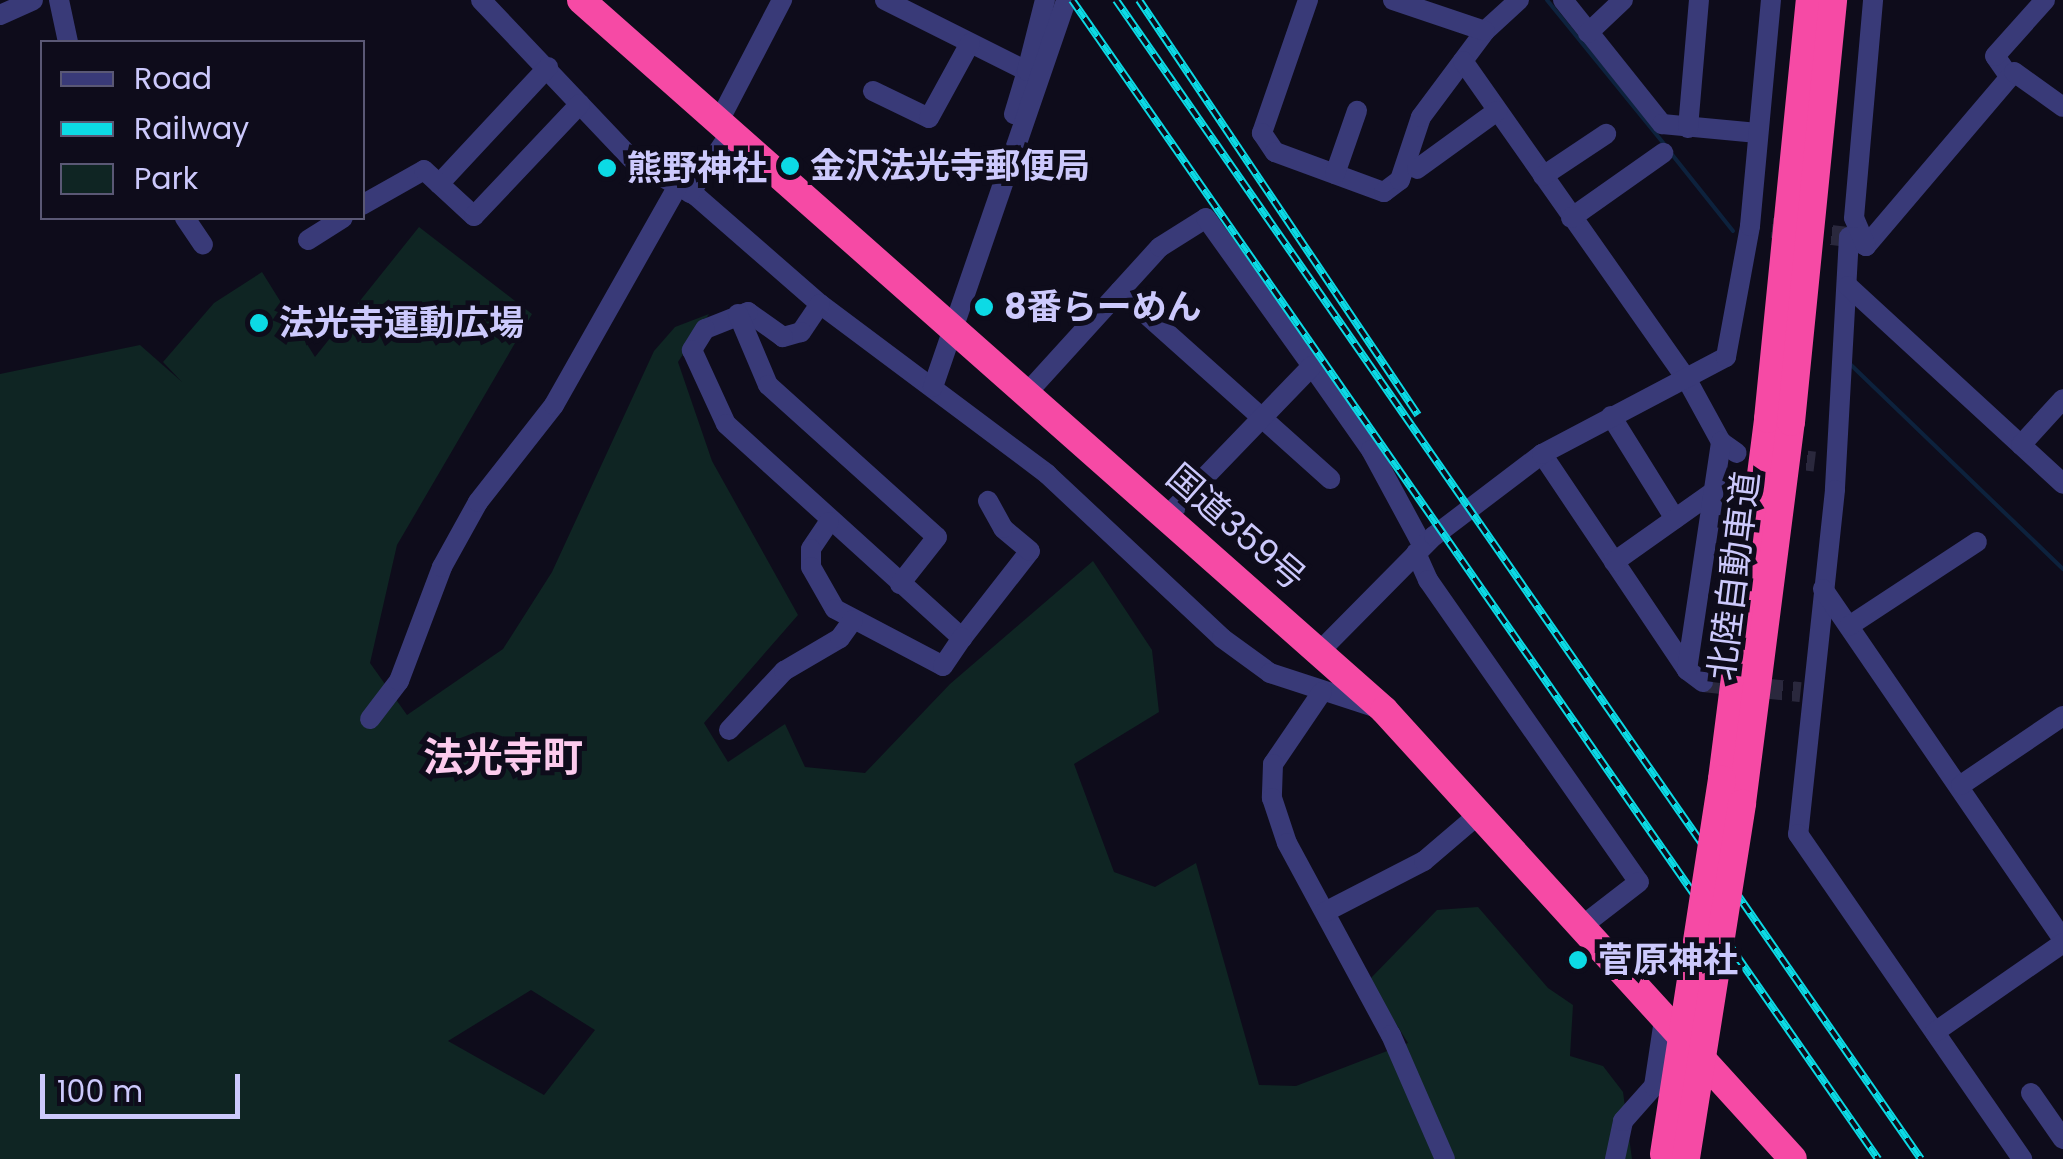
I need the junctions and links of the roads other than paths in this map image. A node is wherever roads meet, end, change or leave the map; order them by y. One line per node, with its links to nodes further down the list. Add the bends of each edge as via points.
1 (34, 0): 19 (street)
2 (59, 0): 22 (street)
3 (480, 0): 25 (street)
4 (580, 0): 34 (highway, 国道359号)
5 (782, 0): 34 (street)
6 (886, 0): 23 (street)
7 (1045, 0): 26 (street)
8 (1066, 0): 41 (street)
9 (1308, 0): 39 (street, via 1262,133 1275,152)
10 (1392, 0): 20 (street)
11 (1520, 0): 20 (street)
12 (1563, 0): 21 (street)
13 (1622, 0): 21 (street)
14 (1699, 0): 33 (street)
15 (1771, 0): 35 (street)
16 (1874, 0): 52 (street, via 1854,218)
17 (2044, 0): 27 (street, via 1995,56)
18 (1827, 1): 97 (highway, 北陸自動車道, bridge); 97 (highway, 北陸自動車道, bridge, via 1790,422 1742,803)
19 (0, 14)
20 (1485, 31): 24 (street)
21 (1588, 34): 33 (street, via 1662,124)
22 (68, 40)
23 (970, 42): 26 (street); 28 (street, via 929,118)
24 (1463, 61): 32 (street); 39 (street, via 1421,117 1400,180 1384,192)
25 (548, 67): 29 (street); 42 (street)
26 (1027, 71): 41 (street, via 999,162)
27 (2009, 76): 30 (street, via 2014,72); 52 (street)
28 (873, 91)
29 (580, 104): 42 (street, via 474,216); 43 (street, via 634,161)
30 (2063, 107)
31 (1357, 111): 39 (street)
32 (1498, 111): 38 (street); 40 (street)
33 (1688, 128): 35 (street)
34 (724, 129): 43 (street); 57 (highway, 国道359号)
35 (1758, 133): 48 (street)
36 (1606, 134): 40 (street)
37 (1662, 153): 45 (street)
38 (1417, 169)
39 (1334, 174)
40 (1542, 176): 45 (street)
41 (1006, 180): 57 (street)
42 (439, 184): 44 (street, via 424,170)
43 (684, 190): 55 (street); 86 (street, via 554,406 478,502 442,567 399,682)
44 (365, 203)
45 (1571, 218): 59 (street)
46 (186, 220): 51 (street)
47 (340, 220): 50 (street)
48 (1750, 226): 49 (street); 59 (street, via 1726,357)
49 (1772, 228)
50 (308, 240)
51 (203, 245)
52 (1866, 246): 53 (street, via 1849,237)
53 (1848, 286): 65 (street); 78 (street, via 1824,464)
54 (1120, 291): 58 (street, via 1160,247 1206,218); 61 (street); 64 (street)
55 (820, 304): 56 (street, via 802,332 784,337 748,312); 60 (street)
56 (738, 314): 73 (street, via 705,329 692,350 726,424); 77 (street, via 768,385 937,536)
57 (955, 330): 60 (street); 61 (highway, 国道359号)
58 (1312, 366): 64 (street); 75 (street, via 1371,450)
59 (1686, 378): 63 (street); 69 (street, via 1729,447)
60 (932, 387): 83 (street, via 1092,512 1222,638 1270,673)
61 (1027, 393): 71 (highway, 国道359号)
62 (2063, 399): 65 (street)
63 (1611, 416): 66 (street); 72 (street)
64 (1263, 418): 67 (street); 71 (street)
65 (2021, 445): 68 (street)
66 (1542, 454): 75 (street); 76 (street)
67 (1330, 480)
68 (2063, 484)
69 (1713, 492): 72 (street); 76 (street, via 1695,676)
70 (988, 501): 81 (street, via 1003,528 1030,550)
71 (1167, 516): 82 (highway, 国道359号)
72 (1675, 519): 76 (street)
73 (828, 522): 77 (street); 79 (street, via 811,548 811,567 835,608)
74 (1977, 542): 80 (street)
75 (1420, 550): 82 (street); 91 (street, via 1428,580 1639,882)
76 (1614, 562)
77 (900, 584): 81 (street)
78 (1823, 589): 80 (street); 94 (street, via 1806,693 1815,708 1798,834)
79 (853, 620): 81 (street, via 943,666); 87 (street, via 840,638 784,671)
80 (1849, 626): 88 (street)
81 (962, 638)
82 (1320, 650): 84 (highway, 国道359号)
83 (1322, 692): 84 (street); 90 (street, via 1273,764 1272,798 1287,843)
84 (1384, 710): 89 (highway, 国道359号)
85 (2063, 716): 88 (street)
86 (370, 718)
87 (729, 730)
88 (1961, 785): 92 (street)
89 (1479, 814): 90 (street, via 1424,861); 91 (highway, 国道359号)
90 (1325, 912): 98 (street, via 1392,1036)
91 (1582, 926): 93 (highway, 国道359号)
92 (2063, 941): 94 (street)
93 (1664, 1020): 99 (street, via 1654,1086 1623,1121); 100 (highway, 国道359号)
94 (1935, 1032): 101 (street)
95 (2032, 1094): 96 (street)
96 (2063, 1139)
97 (1675, 1157)
98 (1445, 1159)
99 (1615, 1159)
100 (1793, 1159)
101 (2022, 1159)

